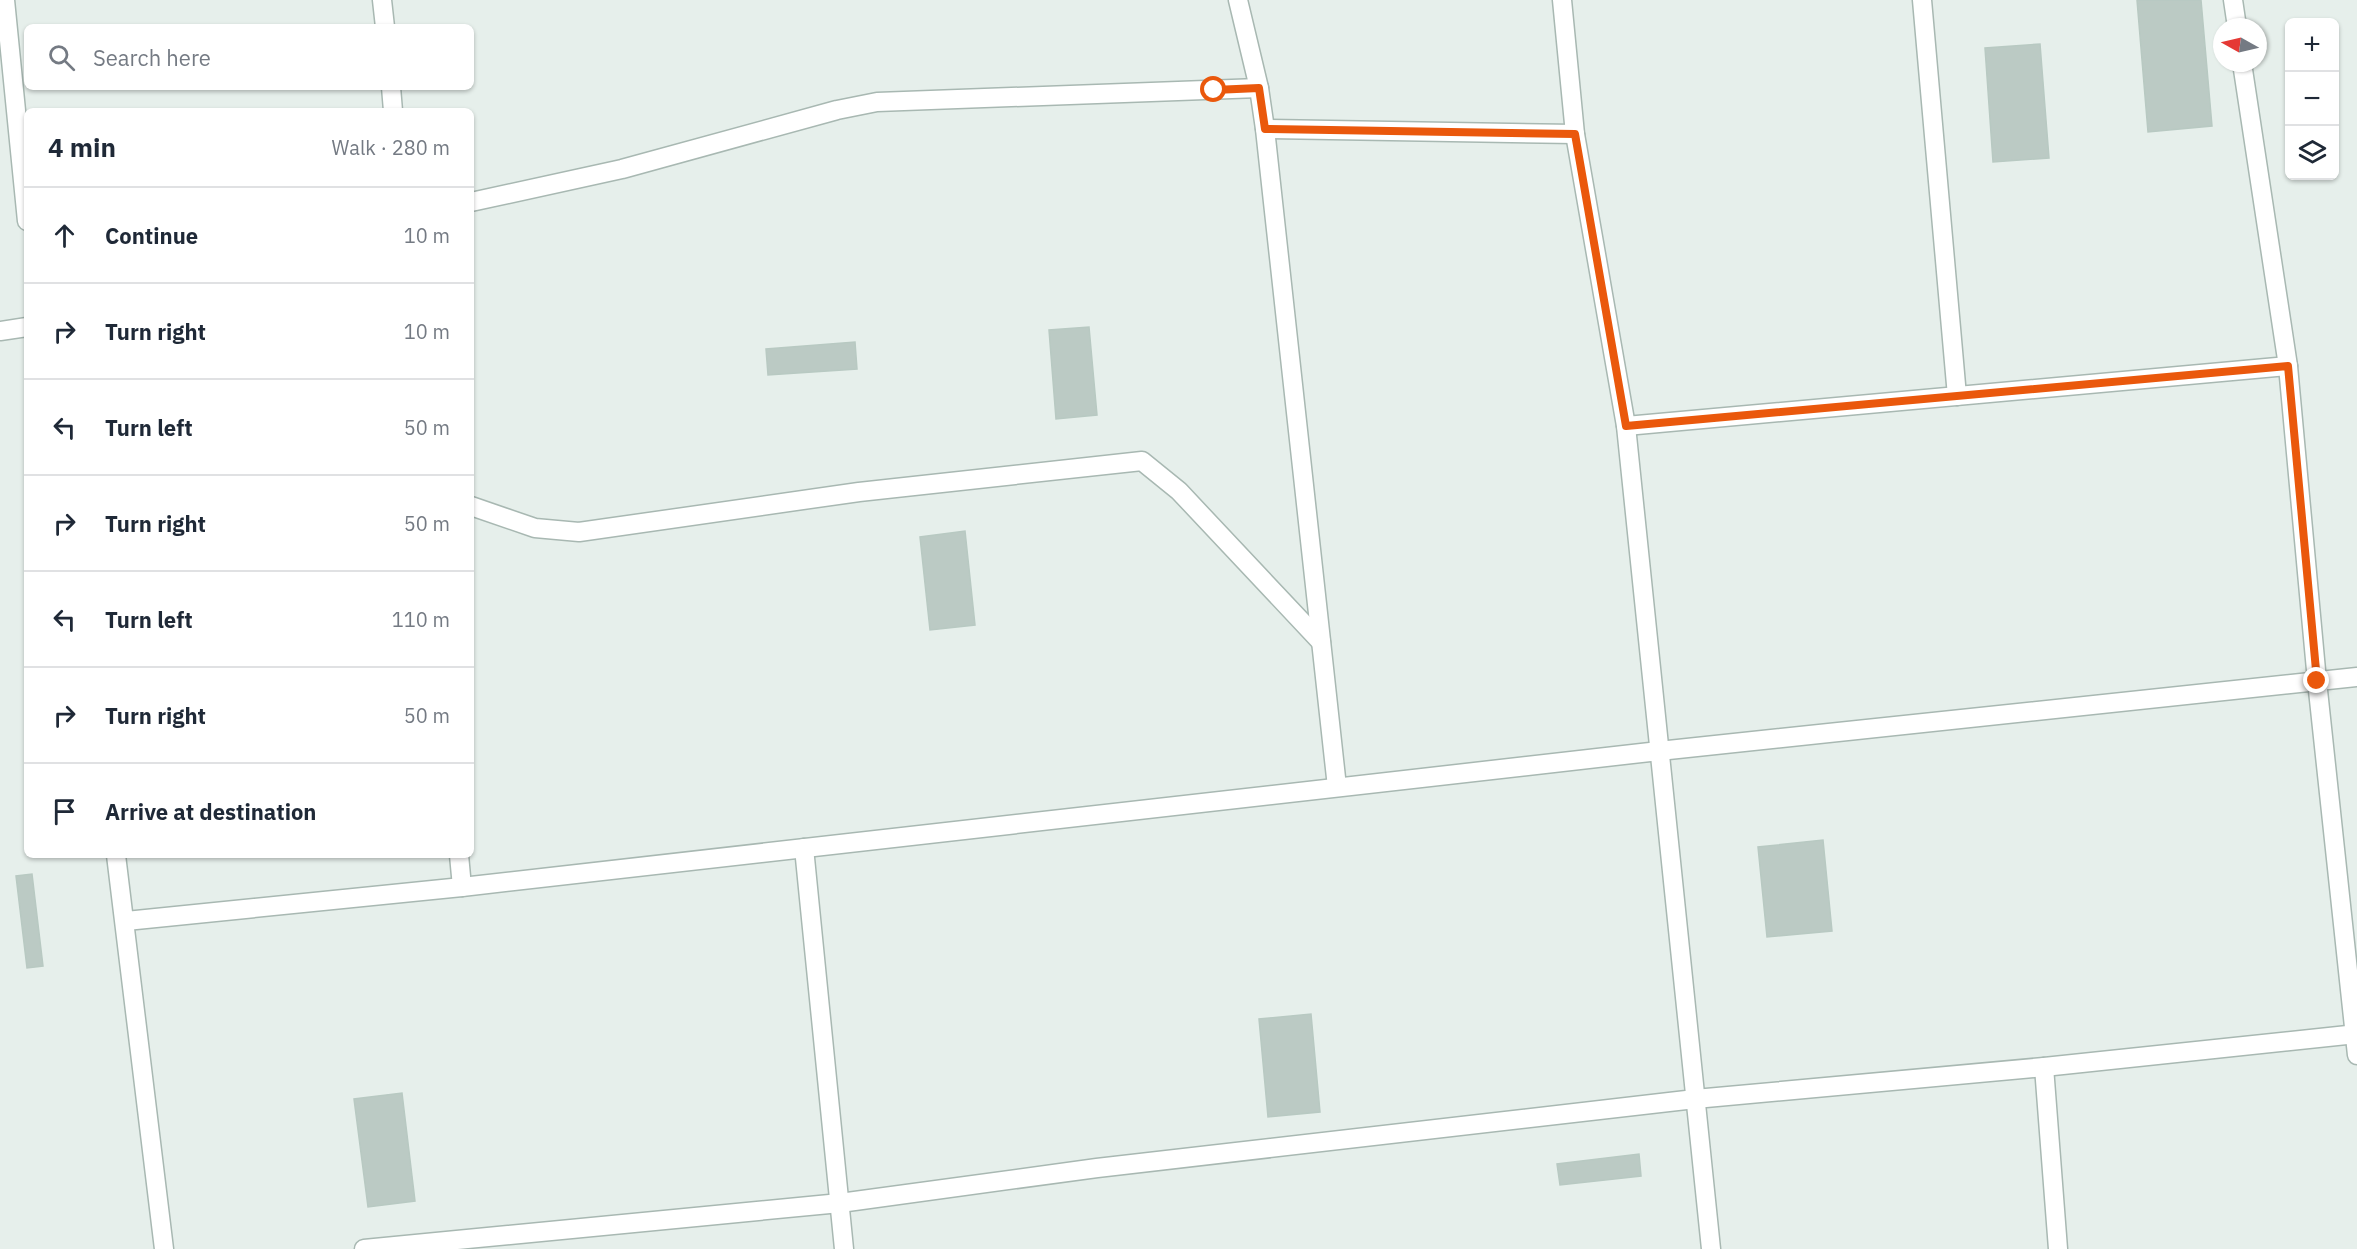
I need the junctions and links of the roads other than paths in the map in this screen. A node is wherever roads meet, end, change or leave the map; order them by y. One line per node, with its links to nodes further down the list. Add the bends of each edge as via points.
1 (382, 0): 8 (street)
2 (1238, 0): 10 (street)
3 (1562, 0): 14 (street)
4 (1922, 0): 20 (street)
5 (2233, 0): 7 (street)
6 (4, 12): 15 (street)
7 (2236, 18)
8 (385, 24)
9 (2243, 72): 19 (street)
10 (1259, 88): 13 (street); 16 (street, via 877,102 622,169)
11 (391, 90): 12 (street)
12 (393, 108)
13 (1265, 129): 14 (street); 23 (street)
14 (1575, 134): 21 (street)
15 (24, 194)
16 (474, 201)
17 (24, 327): 18 (street)
18 (0, 331)
19 (2288, 366): 20 (street); 25 (street)
20 (1957, 396): 21 (street)
21 (1626, 426): 26 (street)
22 (474, 507): 23 (street, via 535,528 579,532 859,492 1142,461 1179,490)
23 (1321, 642): 27 (street)
24 (2357, 677): 25 (street)
25 (2317, 681): 26 (street); 33 (street)
26 (1659, 751): 27 (street); 36 (street)
27 (1337, 788): 28 (street)
28 (804, 848): 31 (street); 37 (street)
29 (116, 858): 32 (street)
30 (459, 858): 31 (street)
31 (462, 886): 32 (street)
32 (126, 921): 39 (street)
33 (2356, 1034): 34 (street); 35 (street)
34 (2357, 1055)
35 (2044, 1067): 36 (street); 43 (street)
36 (1695, 1099): 37 (street, via 1097,1168); 42 (street)
37 (840, 1203): 38 (street); 41 (street)
38 (514, 1242): 40 (street)
39 (164, 1249)
40 (364, 1249)
41 (844, 1249)
42 (1711, 1249)
43 (2058, 1249)

